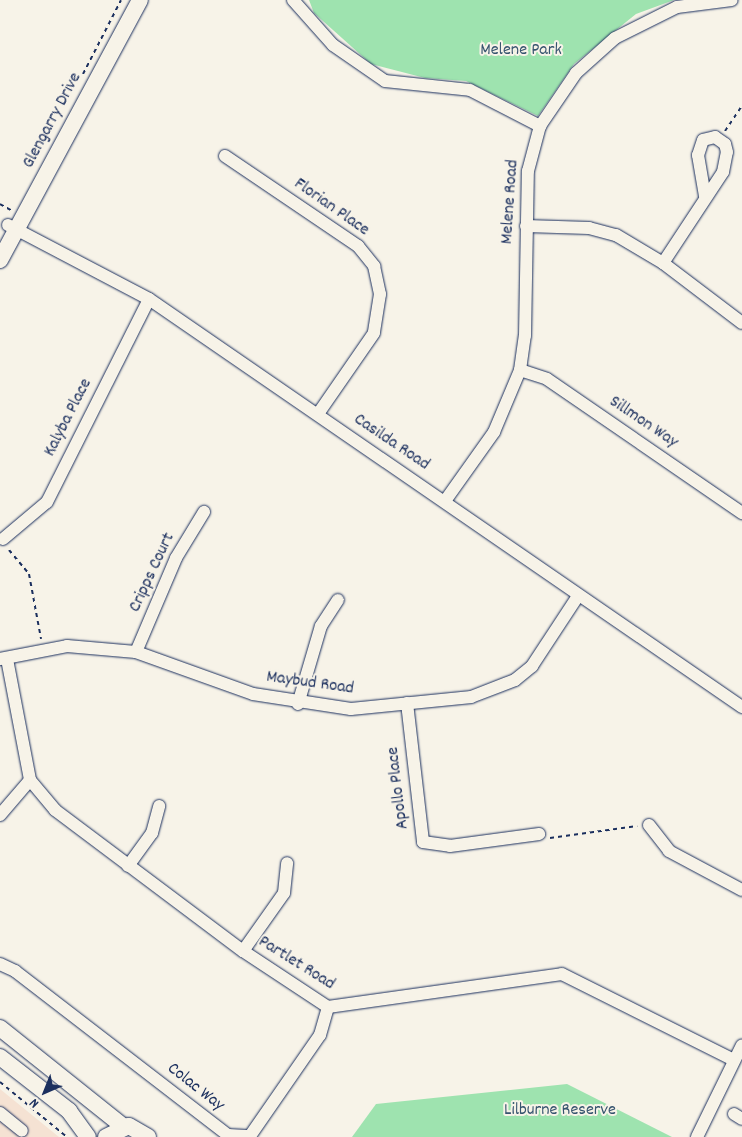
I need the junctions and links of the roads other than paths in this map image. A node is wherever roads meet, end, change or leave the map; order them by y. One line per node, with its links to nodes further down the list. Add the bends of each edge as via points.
1 (129, 0): 8 (main road, Glengarry Drive)
2 (140, 0): 8 (main road, Glengarry Drive)
3 (293, 0): 5 (street, via 333,45 385,81 470,90)
4 (732, 0): 5 (street, Melene Road, via 677,7 615,38 576,73)
5 (540, 126): 9 (street, Melene Road, via 528,170)
6 (225, 156): 16 (street, Florian Place, via 358,246 374,266 380,294 374,333)
7 (705, 196): 7 (street, via 727,162 725,144 720,139 708,137 700,147); 12 (street)
8 (12, 221): 10 (main road, Glengarry Drive); 11 (main road, Glengarry Drive); 13 (street, Casilda Road)
9 (526, 226): 12 (street, via 602,230); 15 (street, Melene Road, via 525,336)
10 (0, 240)
11 (0, 260)
12 (663, 263): 14 (street)
13 (149, 299): 16 (street, Casilda Road); 20 (street, Kalyba Place, via 47,502)
14 (742, 323)
15 (520, 370): 17 (street, Melene Road, via 494,432); 19 (street, Sillmon Way, via 547,379)
16 (318, 414): 17 (street, Casilda Road)
17 (445, 501): 21 (street, Casilda Road)
18 (204, 512): 23 (street, Cripps Court, via 176,558)
19 (742, 513)
20 (3, 539)
21 (578, 596): 26 (street, Maybud Road, via 532,666 515,680 470,697); 27 (street, Casilda Road)
22 (338, 600): 25 (street, via 321,626)
23 (136, 652): 24 (street, Maybud Road, via 67,646); 25 (street, Maybud Road, via 253,694)
24 (4, 659): 28 (street, Partlet Road)
25 (298, 704): 26 (street, Maybud Road, via 351,709)
26 (407, 704): 32 (street, Apollo Place, via 423,842 450,846)
27 (742, 708)
28 (30, 780): 30 (street); 34 (street, Partlet Road, via 55,810)
29 (159, 806): 34 (street, via 152,833)
30 (0, 815)
31 (648, 826): 35 (street, via 670,851)
32 (538, 834)
33 (287, 863): 36 (street, via 284,893)
34 (128, 866): 36 (street, Partlet Road)
35 (742, 890)
36 (243, 951): 38 (street, Partlet Road)
37 (0, 964): 38 (street, Colac Way, via 15,971 228,1135 250,1136 320,1035)
38 (328, 1006): 42 (street, Partlet Road, via 562,974)
39 (0, 1028): 44 (main road)
40 (742, 1045): 42 (street)
41 (0, 1057): 46 (main road, via 69,1111)
42 (734, 1060): 49 (street)
43 (0, 1113): 45 (street)
44 (124, 1127): 47 (main road); 48 (main road, via 137,1128)
45 (22, 1130)
46 (88, 1137)
47 (106, 1137)
48 (148, 1137)
49 (697, 1137)

